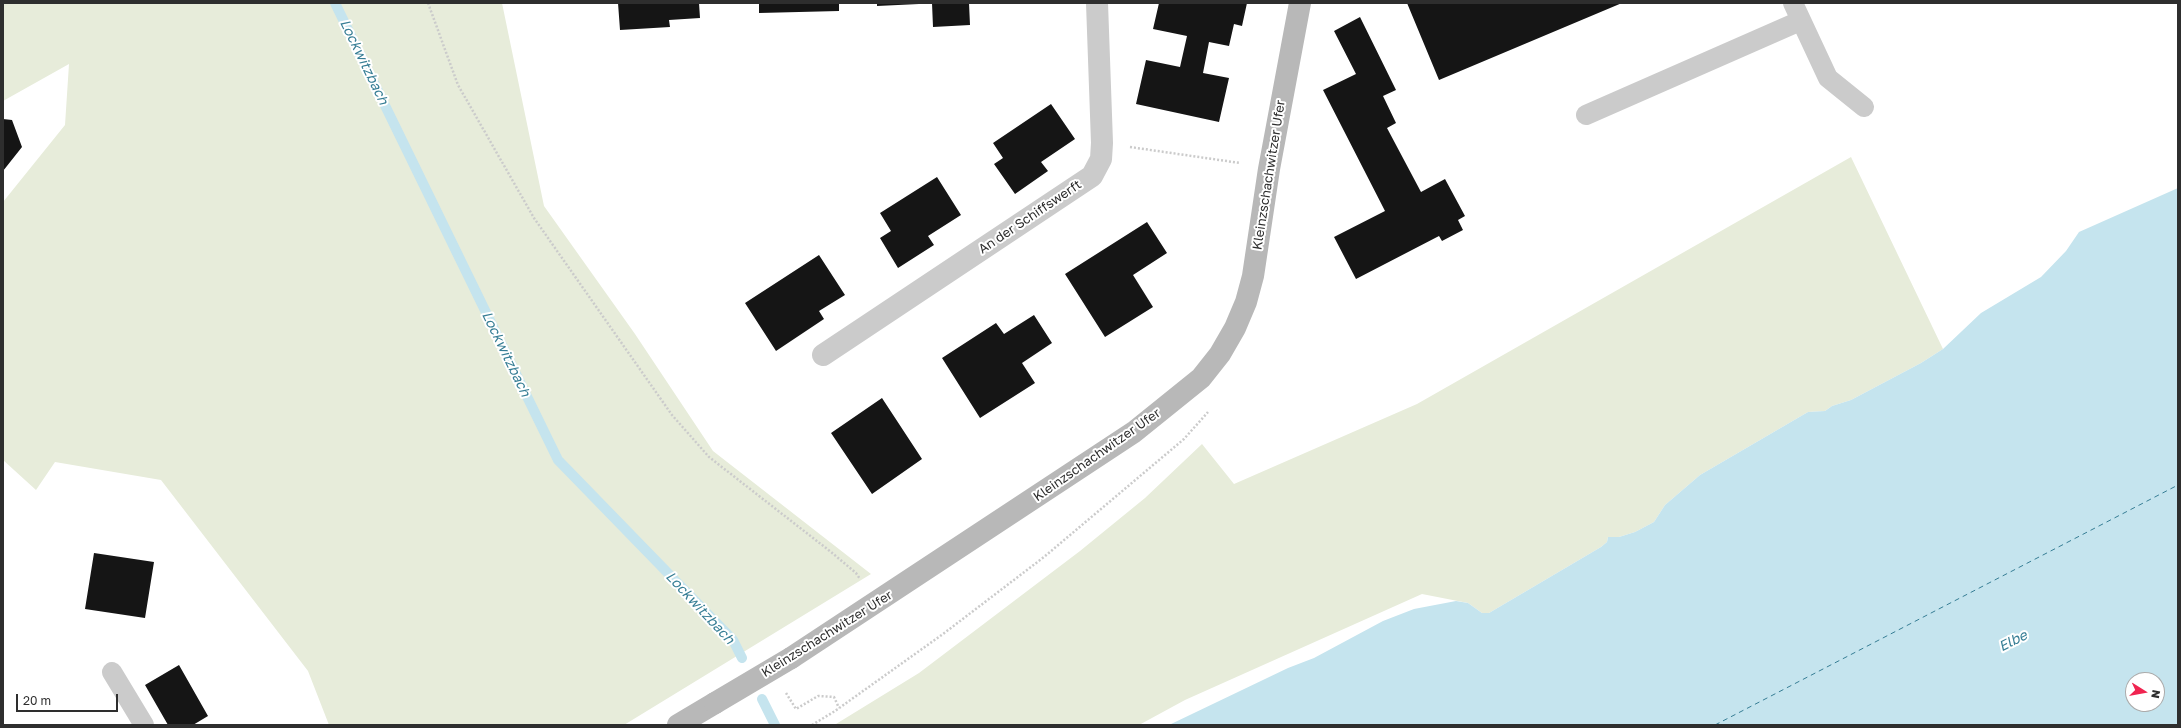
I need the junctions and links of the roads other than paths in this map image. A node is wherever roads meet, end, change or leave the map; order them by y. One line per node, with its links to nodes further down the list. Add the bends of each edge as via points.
1 (1097, 3): 7 (street, An der Schiffswerft, via 1102,143 1100,159 1092,176)
2 (1300, 3): 10 (street, Kleinzschachwitzer Ufer, bridge, via 1269,169 1253,276 1235,328 1220,354 1201,378 1134,432 874,605)
3 (1793, 3): 4 (lane)
4 (1800, 21): 5 (lane, via 1828,78); 6 (lane)
5 (1864, 107)
6 (1586, 115)
7 (822, 355)
8 (112, 672): 9 (lane)
9 (144, 725)
10 (678, 725)

